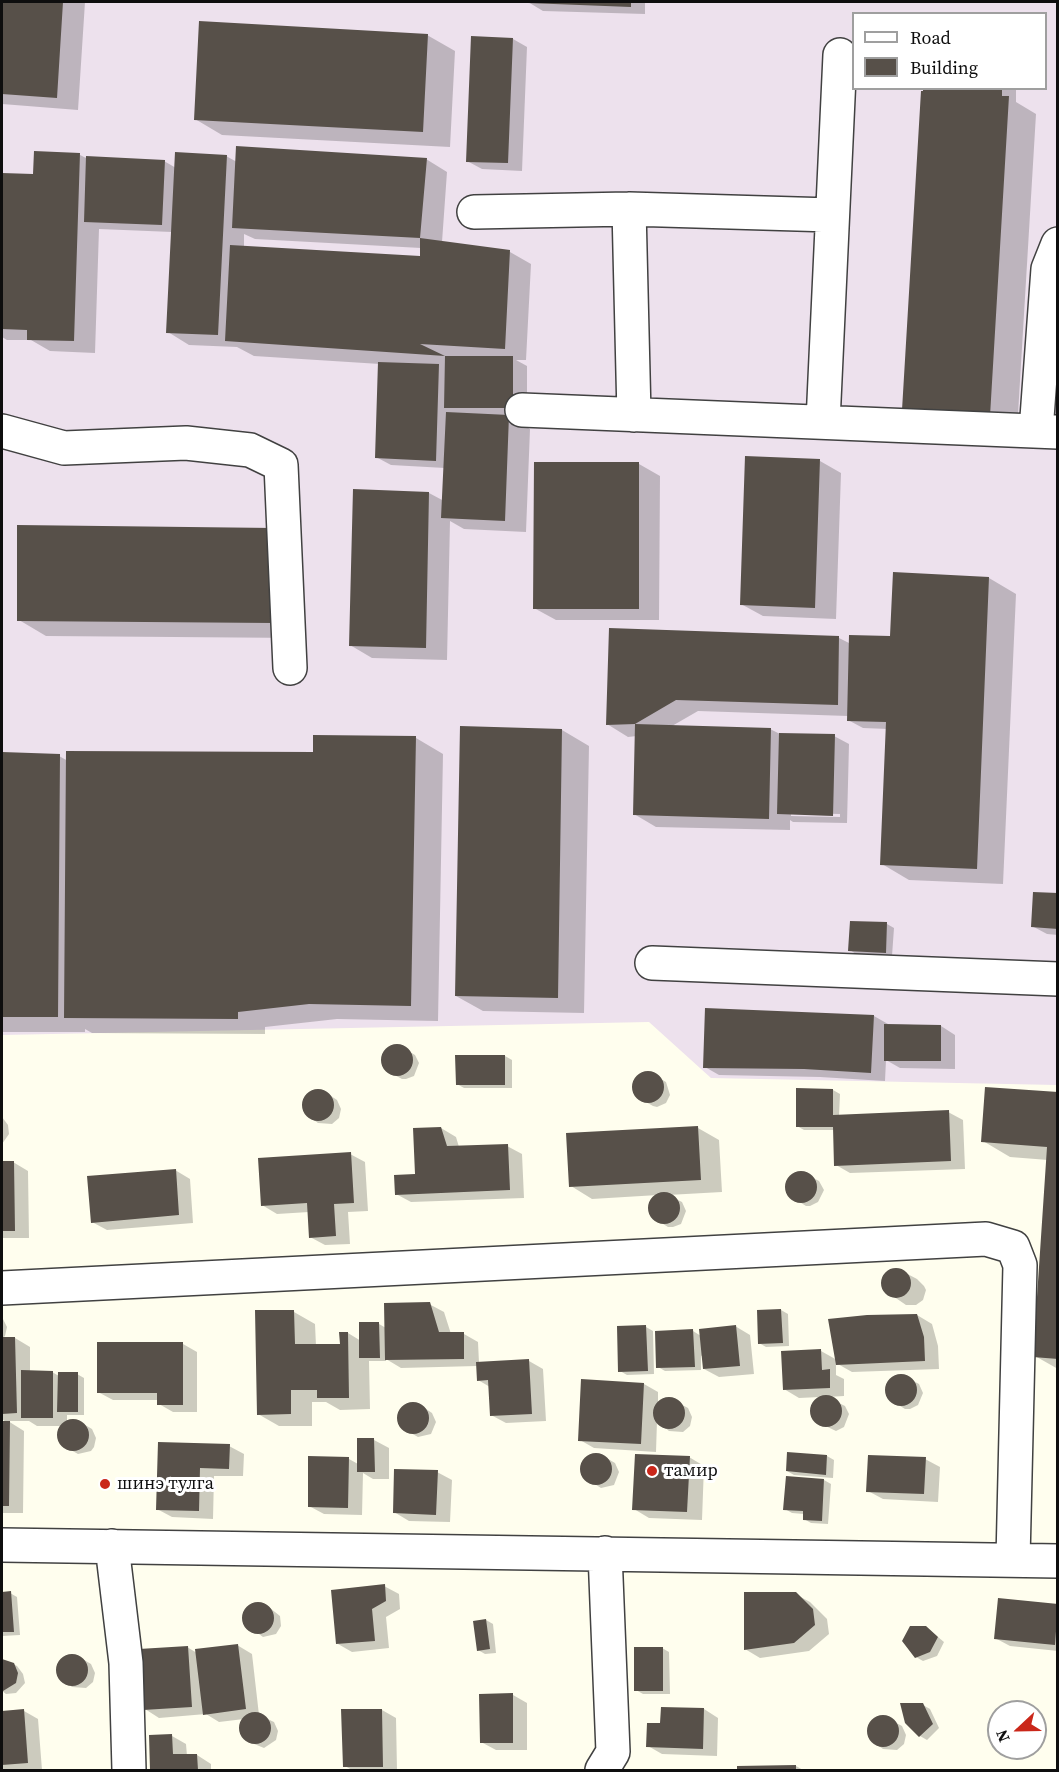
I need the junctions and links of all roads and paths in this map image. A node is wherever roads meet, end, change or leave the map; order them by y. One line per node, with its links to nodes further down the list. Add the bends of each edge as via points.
1 (840, 55): 4 (street)
2 (629, 209): 3 (street); 4 (street); 7 (street)
3 (474, 212)
4 (831, 215): 8 (street)
5 (1058, 244): 10 (street, via 1048,269)
6 (522, 410): 7 (street)
7 (634, 415): 8 (street)
8 (823, 422): 10 (street)
9 (2, 430): 11 (street, via 63,448 186,443 250,450 281,465)
10 (1047, 431)
11 (290, 668)
12 (652, 963): 13 (street)
13 (1058, 979)
14 (2, 1288): 18 (street, via 986,1239 1013,1248 1020,1265)
15 (2, 1545): 16 (street)
16 (112, 1546): 17 (street); 20 (street, via 126,1663)
17 (605, 1553): 18 (street); 21 (street, via 613,1752)
18 (1013, 1559): 19 (street)
19 (1058, 1561)
20 (129, 1770)
21 (602, 1770)

